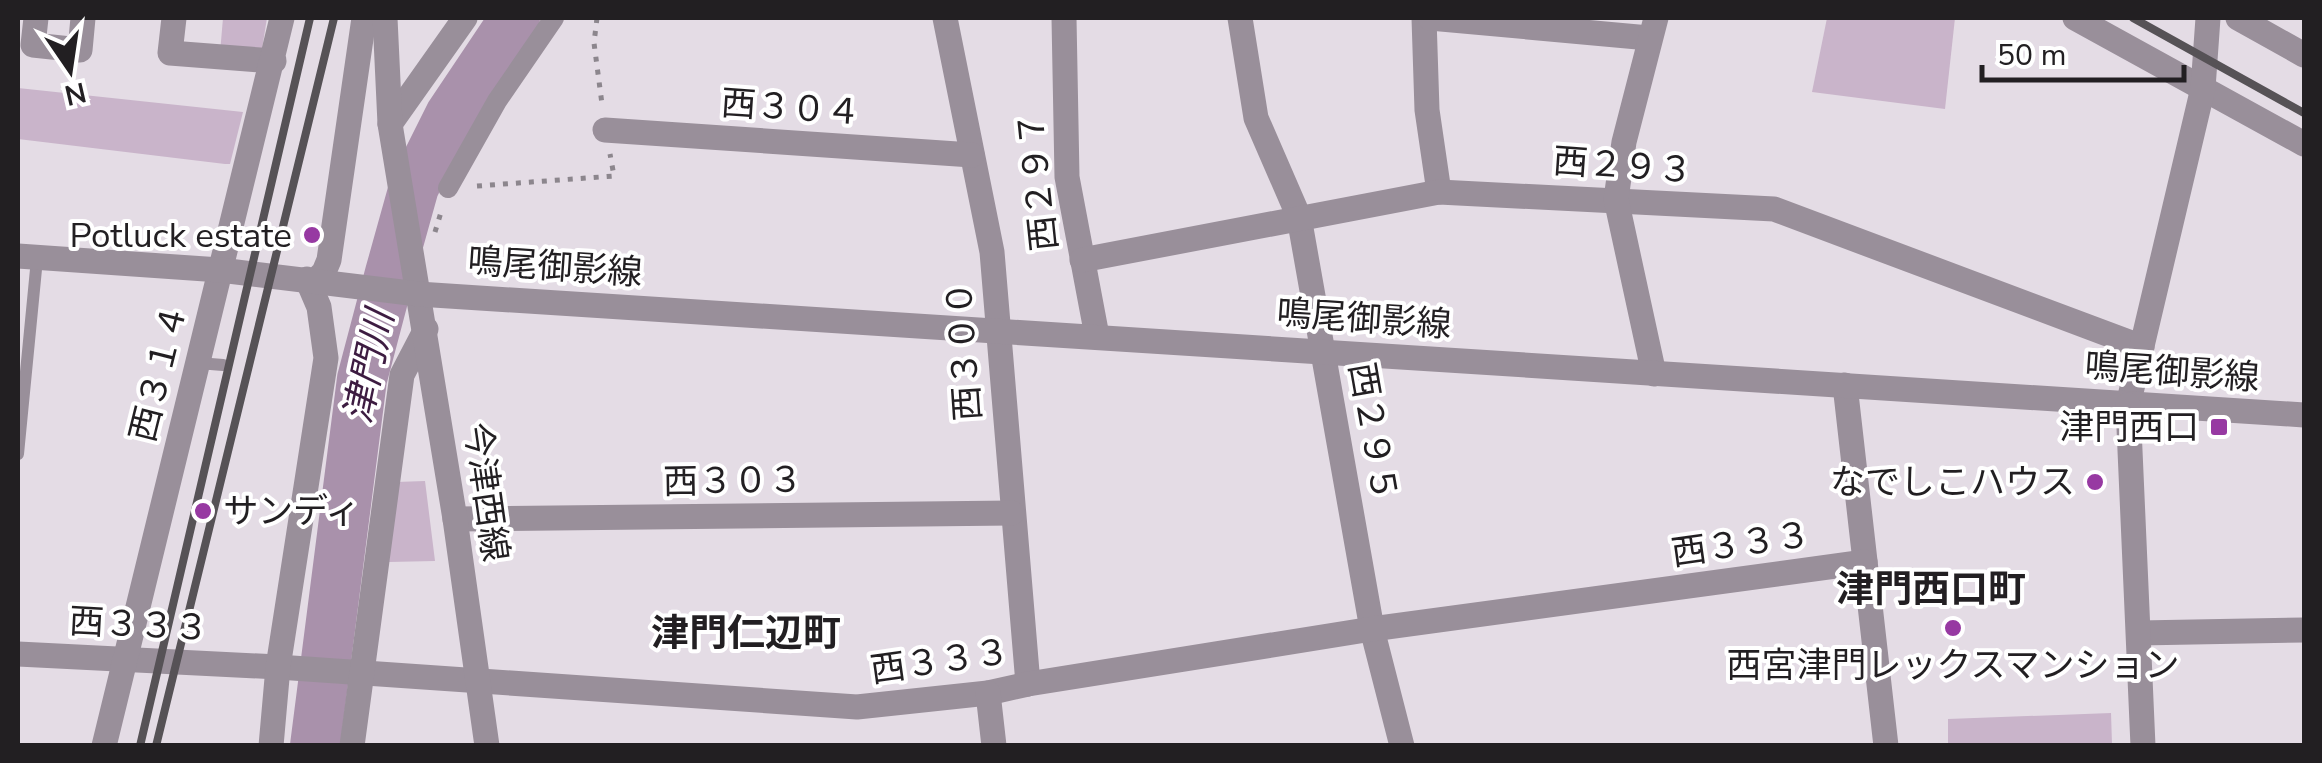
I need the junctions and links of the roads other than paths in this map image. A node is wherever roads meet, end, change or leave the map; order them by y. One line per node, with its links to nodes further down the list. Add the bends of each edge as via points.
1 (36, 18): 2 (street, via 34,46 80,50)
2 (82, 18)
3 (174, 18): 19 (street, via 170,53)
4 (282, 18): 19 (street, 西３１４)
5 (364, 18): 32 (street, via 329,260)
6 (385, 18): 21 (street)
7 (465, 18): 21 (street)
8 (554, 18): 25 (street)
9 (945, 18): 24 (street, 西３００)
10 (1064, 18): 30 (street, 西２９７, via 1067,177)
11 (1240, 18): 28 (street, 西２９５, via 1256,118)
12 (1427, 18): 16 (street); 26 (street, via 1427,110)
13 (2076, 18): 20 (street)
14 (2208, 18): 20 (street)
15 (2238, 18): 18 (street)
16 (1513, 21): 17 (street)
17 (1652, 28): 27 (street)
18 (2304, 55)
19 (274, 61): 31 (street, 西３１４)
20 (2203, 88): 23 (street); 37 (street)
21 (390, 124): 33 (street, 今津西線)
22 (604, 130): 24 (street, 西３０４)
23 (2304, 144)
24 (972, 156): 35 (street, 西３００, via 992,252)
25 (448, 188)
26 (1439, 192): 27 (street, 西２９３); 28 (street, 西２９３)
27 (1616, 199): 37 (street, 西２９３, via 1774,209); 39 (street)
28 (1299, 217): 30 (street, 西２９３); 38 (street, 西２９５)
29 (27, 258): 31 (street, 鳴尾御影線); 43 (lane)
30 (1082, 260): 36 (street, 西２９７)
31 (220, 270): 32 (street, 鳴尾御影線); 51 (street, 西３１４, via 210,364)
32 (312, 279): 33 (street, 鳴尾御影線); 52 (street, via 326,358)
33 (412, 293): 34 (street, 今津西線); 35 (street, 鳴尾御影線)
34 (426, 329): 45 (street, 今津西線); 53 (street, via 402,376)
35 (996, 330): 36 (street, 鳴尾御影線); 44 (street, 西３００)
36 (1097, 336): 38 (street, 鳴尾御影線)
37 (2142, 347): 41 (street)
38 (1323, 350): 39 (street, 鳴尾御影線); 47 (street, 西２９５)
39 (1654, 374): 40 (street, 鳴尾御影線)
40 (1845, 385): 41 (street, 鳴尾御影線); 46 (street)
41 (2128, 405): 42 (street, 鳴尾御影線); 49 (street)
42 (2304, 415)
43 (18, 454)
44 (1012, 513): 45 (street, 西３０３); 55 (street, 西３００)
45 (455, 519): 54 (street, 今津西線)
46 (1865, 562): 47 (street, 西３３３); 63 (street)
47 (1372, 629): 55 (street, 西３３３); 62 (street, 西２９５)
48 (2304, 630): 49 (street)
49 (2139, 632): 64 (street)
50 (18, 654): 51 (street, 西３３３)
51 (126, 660): 52 (street, 西３３３); 57 (street, 西３１４)
52 (278, 667): 53 (street, 西３３３); 58 (street)
53 (354, 673): 54 (street, 西３３３); 59 (street)
54 (477, 681): 56 (street, 西３３３, via 857,708); 60 (street, 今津西線)
55 (1028, 684): 56 (street, 西３３３)
56 (988, 693): 61 (street)
57 (104, 746)
58 (271, 746)
59 (352, 746)
60 (487, 746)
61 (994, 746)
62 (1402, 746)
63 (1886, 746)
64 (2143, 746)

